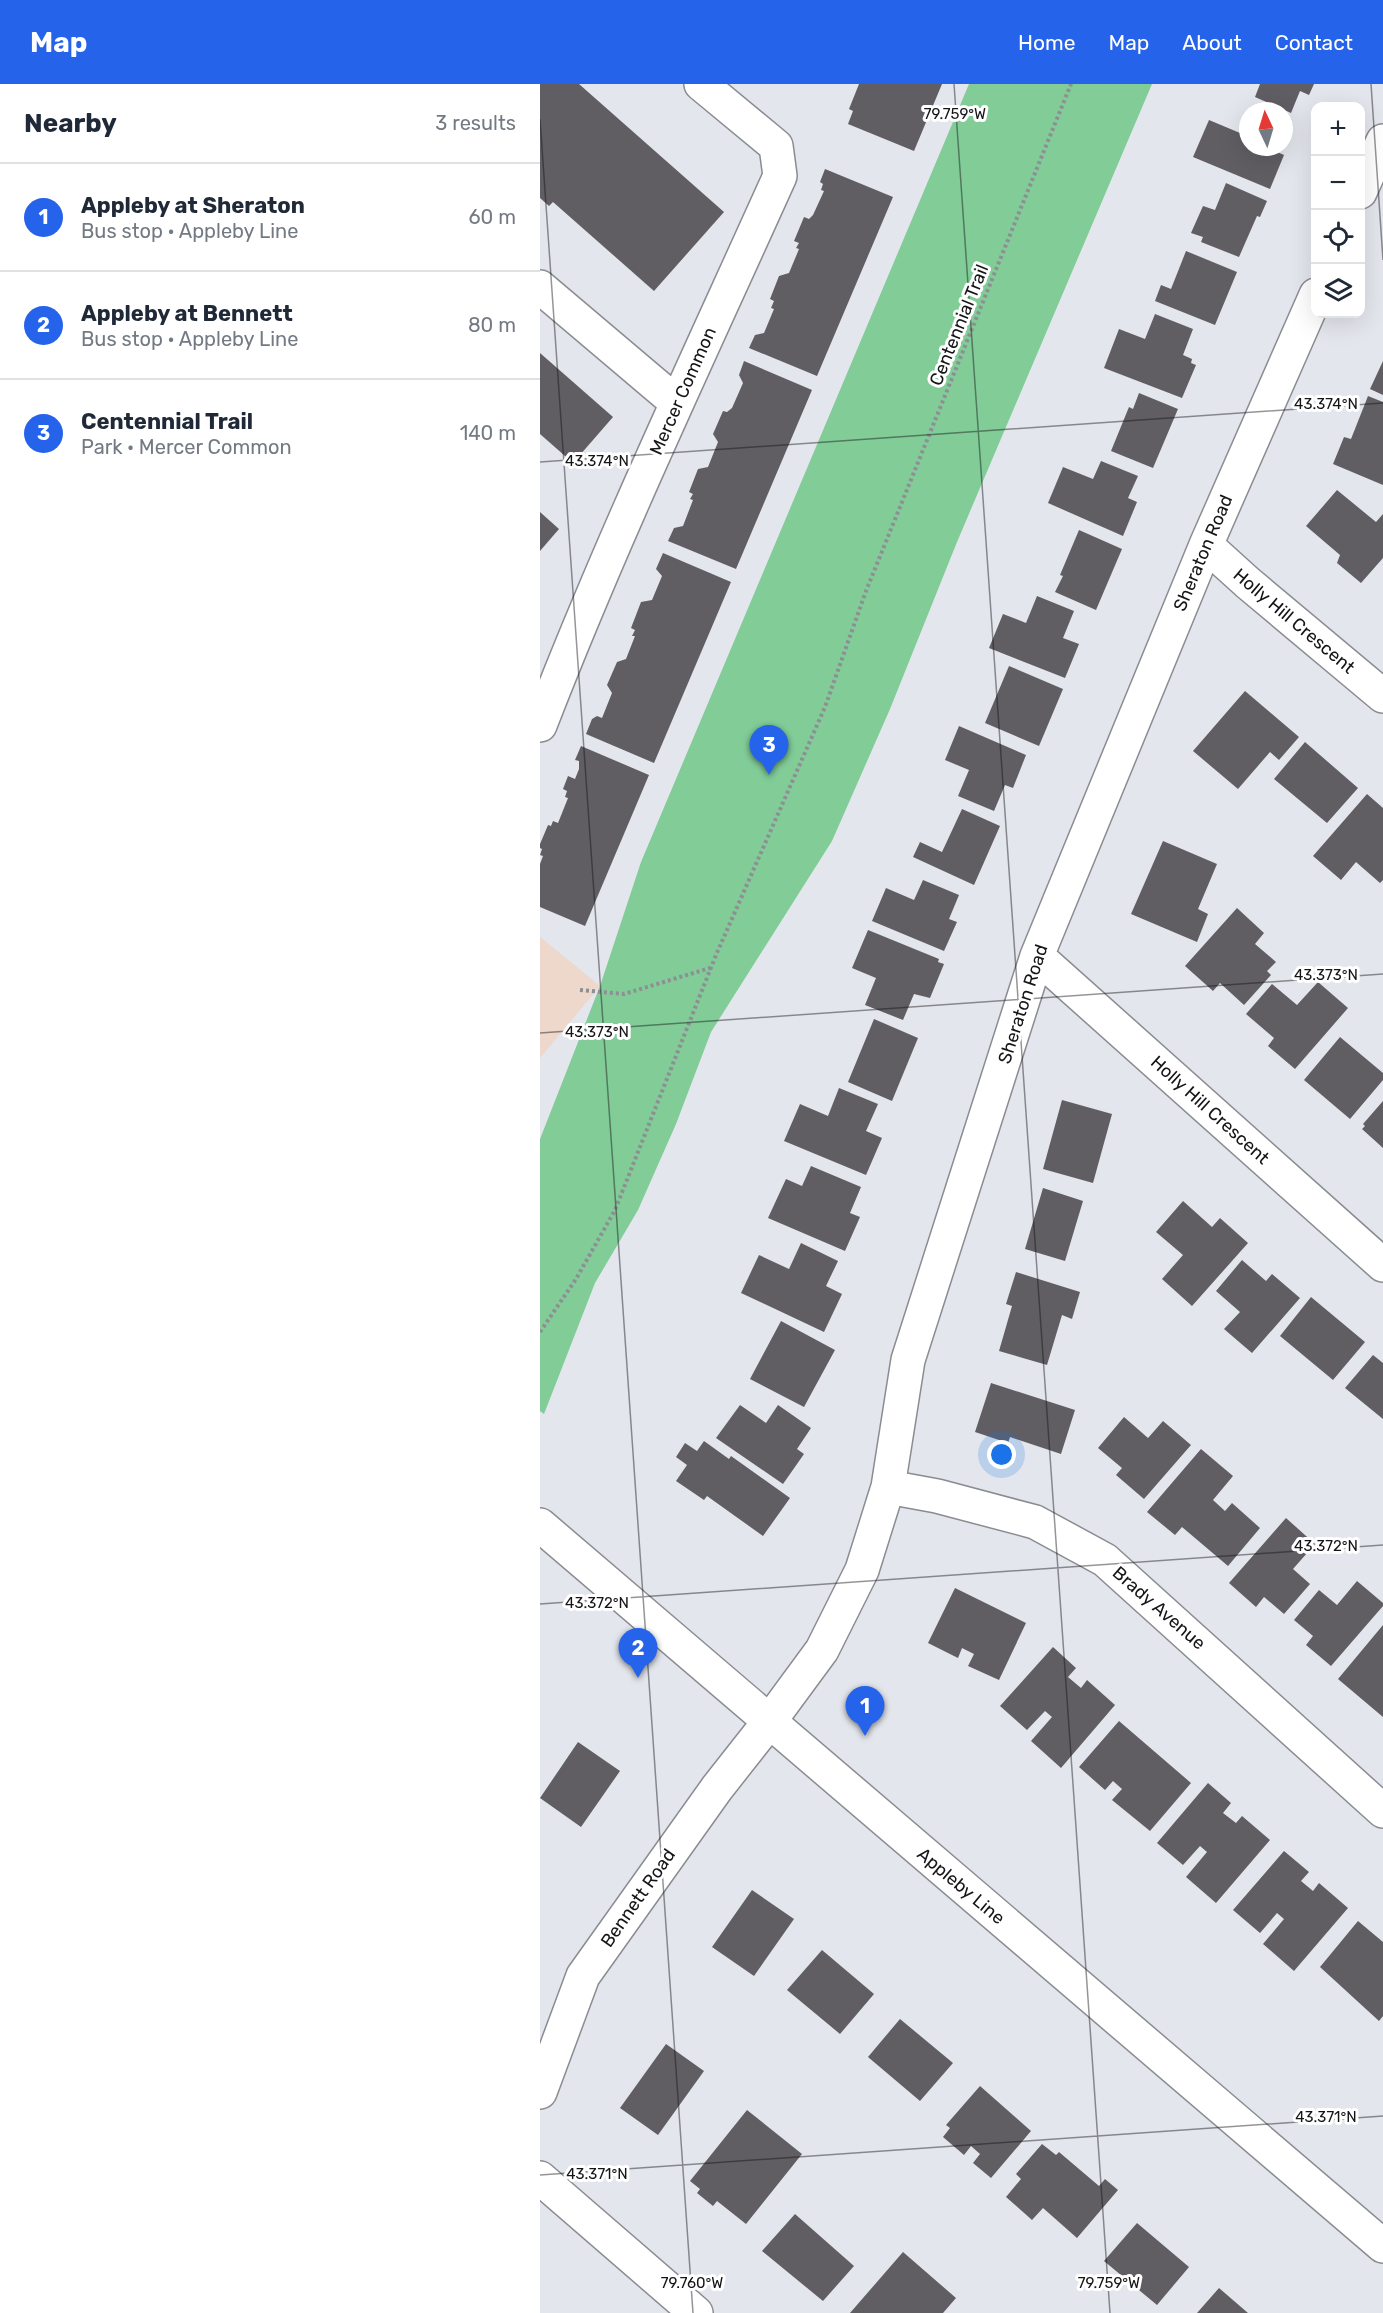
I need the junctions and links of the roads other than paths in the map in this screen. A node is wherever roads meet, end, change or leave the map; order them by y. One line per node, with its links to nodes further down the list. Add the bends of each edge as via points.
1 (701, 84): 6 (street, Mercer Common, via 776,146 780,176)
2 (1383, 141): 3 (street)
3 (1365, 181)
4 (540, 287): 6 (street)
5 (1311, 306): 7 (street, Sheraton Road)
6 (677, 403): 8 (street, Mercer Common)
7 (1206, 545): 9 (street, Holly Hill Crescent); 11 (street, Sheraton Road)
8 (552, 659): 10 (street, Mercer Common)
9 (1383, 696)
10 (540, 725)
11 (1037, 956): 12 (street, Holly Hill Crescent); 13 (street, Sheraton Road, via 908,1360)
12 (1383, 1265)
13 (888, 1487): 15 (street, Sheraton Road, via 862,1570 822,1650); 16 (street, Brady Avenue, via 1035,1522 1105,1560)
14 (540, 1525): 15 (street, Appleby Line)
15 (769, 1722): 17 (street, Bennett Road, via 583,1976); 19 (street, Appleby Line)
16 (1383, 1810)
17 (540, 2092)
18 (540, 2178): 20 (street)
19 (1383, 2246)
20 (696, 2313)

